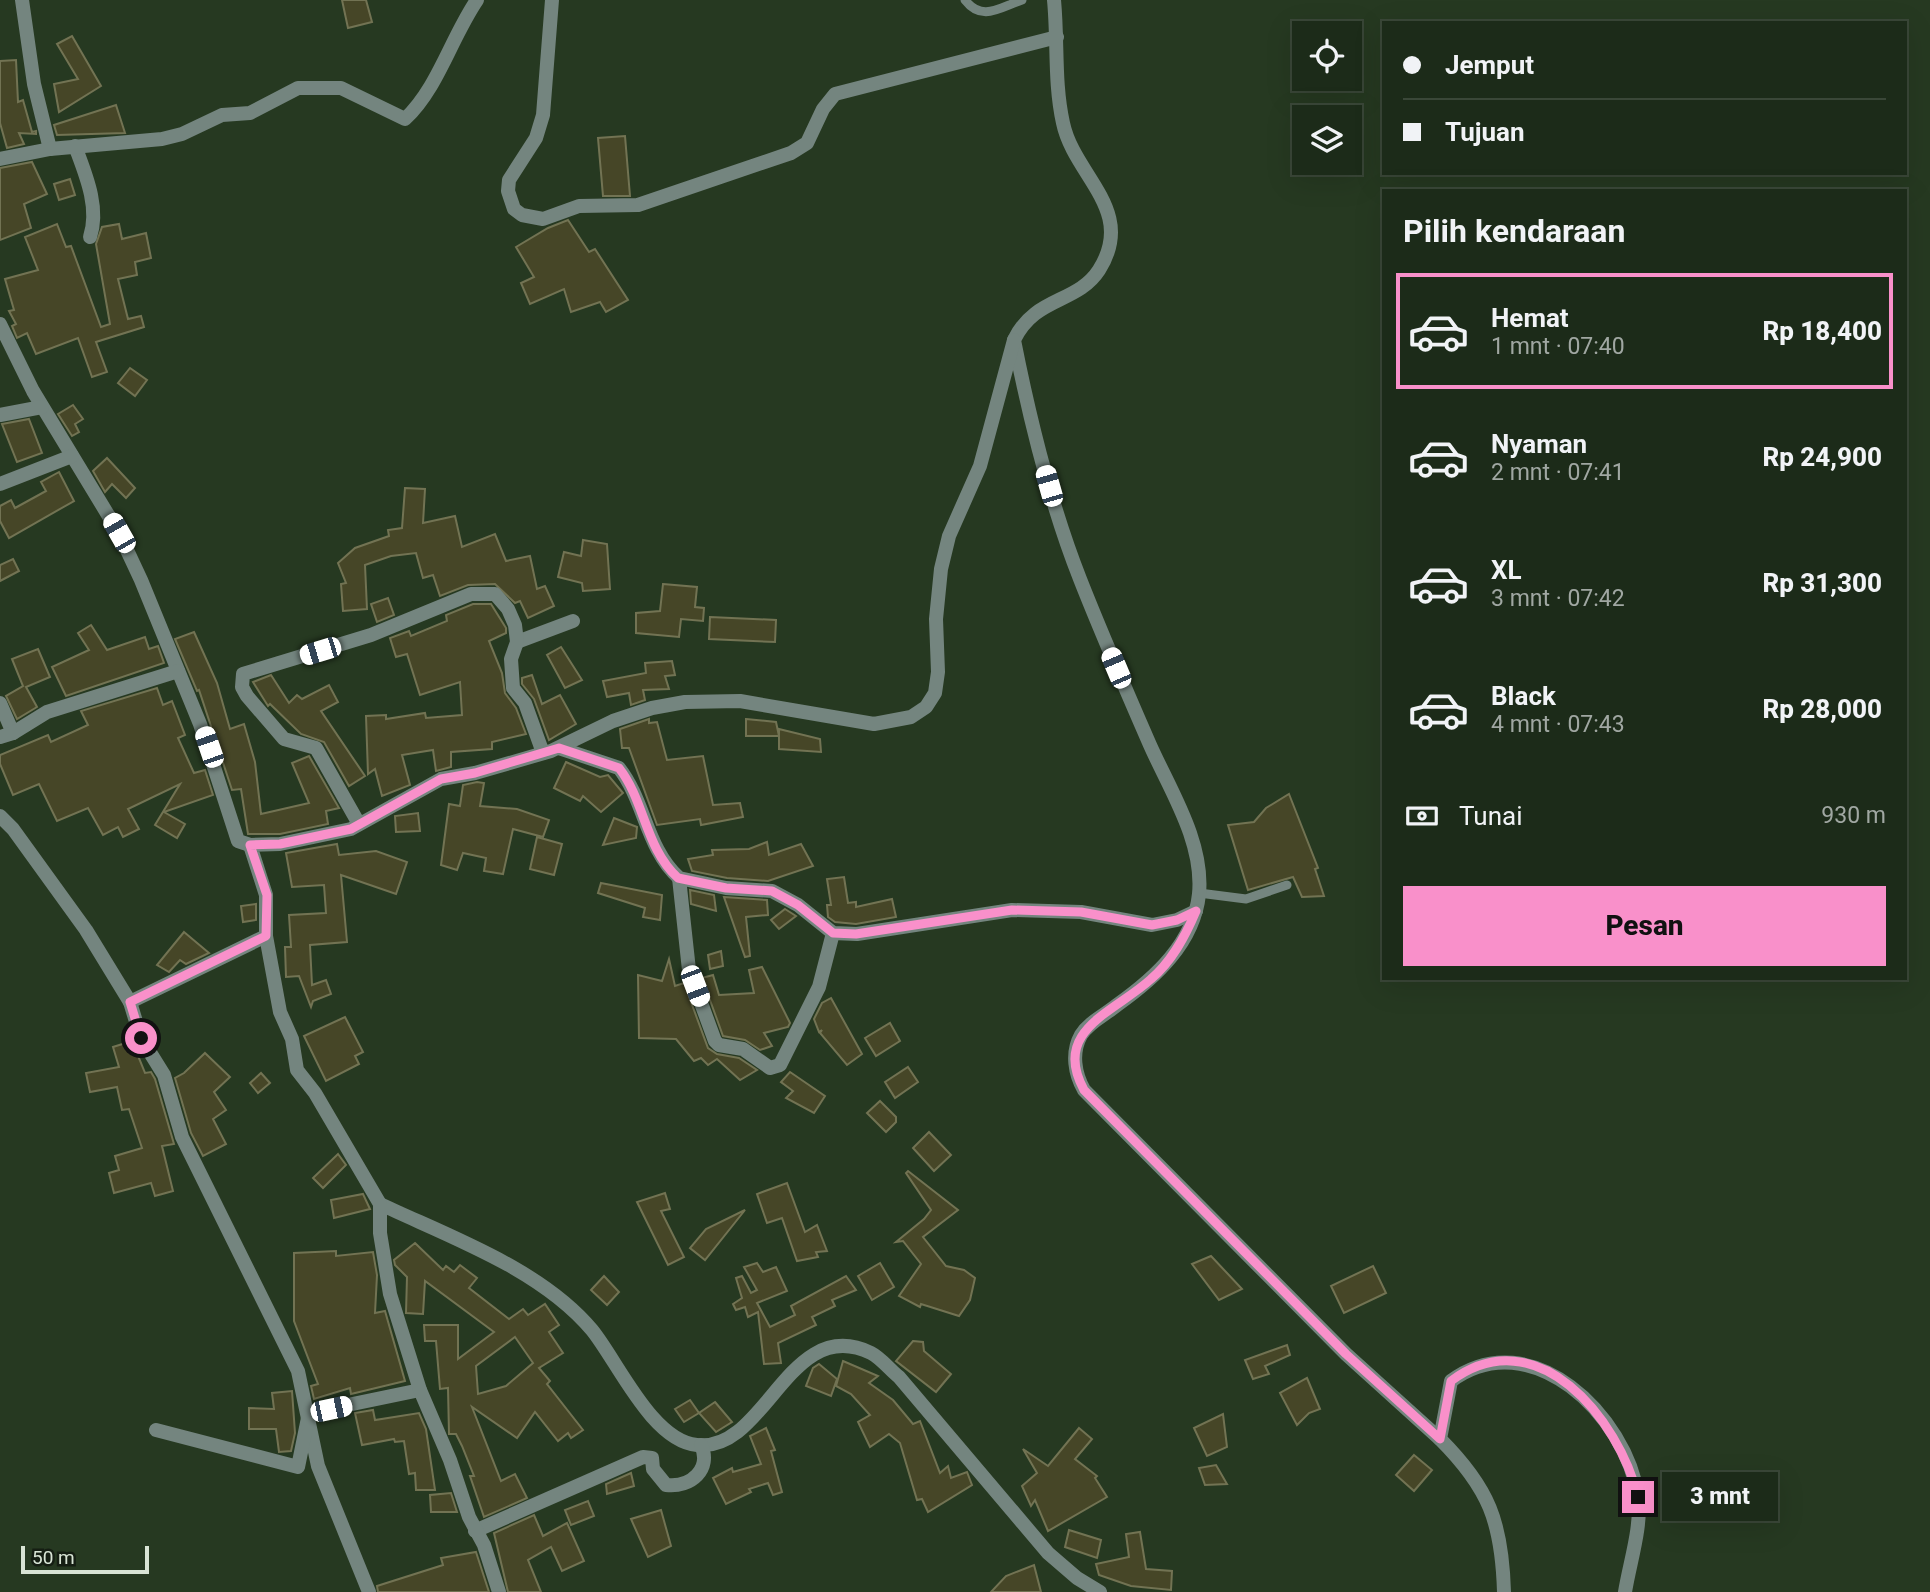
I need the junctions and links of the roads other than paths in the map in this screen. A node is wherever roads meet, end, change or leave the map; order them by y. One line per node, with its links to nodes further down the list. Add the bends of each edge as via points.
1 (22, 0): 9 (street, via 33,84)
2 (477, 0): 8 (street, via 451,42 424,101 405,118 341,88 298,88 250,113 222,116 182,134)
3 (552, 0): 7 (street, via 543,115 536,138 509,180 508,191 514,209 543,219 579,206 638,205 755,166 807,143 823,109 840,92)
4 (965, 0): 5 (lane, via 980,13)
5 (1022, 0)
6 (1054, 0): 7 (street)
7 (1057, 37): 13 (street, via 1057,91 1063,127 1102,194 1111,233 1097,273 1079,290 1028,317)
8 (75, 146): 9 (street); 11 (street, via 92,195)
9 (50, 149): 10 (street)
10 (0, 159)
11 (90, 237)
12 (0, 324): 14 (street)
13 (1014, 340): 23 (street, via 980,466 949,536 936,619 938,672 935,693 926,708 902,720 874,724 771,704 685,702 613,721); 30 (street, via 1059,519 1079,577 1192,841 1199,865)
14 (42, 407): 15 (street); 16 (street)
15 (0, 415)
16 (72, 456): 17 (street); 20 (street, via 119,533)
17 (0, 484)
18 (573, 621): 19 (street)
19 (517, 642): 24 (street, via 511,659 513,688 525,703); 26 (street, via 508,609 495,594 471,594 371,635 243,674 247,696 284,739 316,748)
20 (178, 671): 22 (street, via 47,712); 27 (street, via 201,724 238,841)
21 (0, 703): 22 (street)
22 (7, 735)
23 (559, 748): 24 (street); 28 (street, via 619,768 656,850)
24 (543, 753): 26 (street, via 441,779)
25 (0, 816): 34 (street, via 86,930)
26 (359, 824): 27 (street, via 280,844)
27 (250, 845): 33 (street, via 267,895)
28 (678, 878): 32 (street, via 772,891); 32 (street, via 689,970 715,1041 743,1049 770,1068 780,1065 819,987)
29 (1287, 885): 30 (lane, via 1246,899)
30 (1199, 893): 31 (street)
31 (1196, 911): 32 (street, via 1152,925 1081,912 1012,910 856,934); 39 (street, via 1184,940 1152,979 1088,1026 1077,1046 1076,1075 1084,1090 1346,1354)
32 (833, 933)
33 (266, 936): 34 (street); 35 (street, via 280,1012 298,1070)
34 (130, 1002): 37 (street, via 141,1038 163,1074 182,1137 298,1371)
35 (380, 1204): 36 (street, via 390,1294); 40 (street, via 486,1252 559,1300 592,1329 655,1421 678,1438)
36 (420, 1390): 37 (street); 41 (street)
37 (309, 1413): 38 (street, via 298,1467); 42 (street, via 317,1466)
38 (156, 1430)
39 (1440, 1439): 45 (street, via 1479,1481 1489,1503 1500,1545); 46 (street, via 1451,1381 1469,1368 1521,1363 1548,1371 1581,1393 1631,1467 1638,1497)
40 (701, 1445): 41 (street, via 706,1459 703,1470 679,1484 666,1485 653,1469 652,1458 643,1457); 44 (street, via 719,1443 746,1425 802,1363 825,1350 845,1346 872,1353 899,1377 1048,1553)
41 (475, 1531): 43 (street)
42 (369, 1592)
43 (499, 1592)
44 (1100, 1592)
45 (1504, 1592)
46 (1625, 1592)

